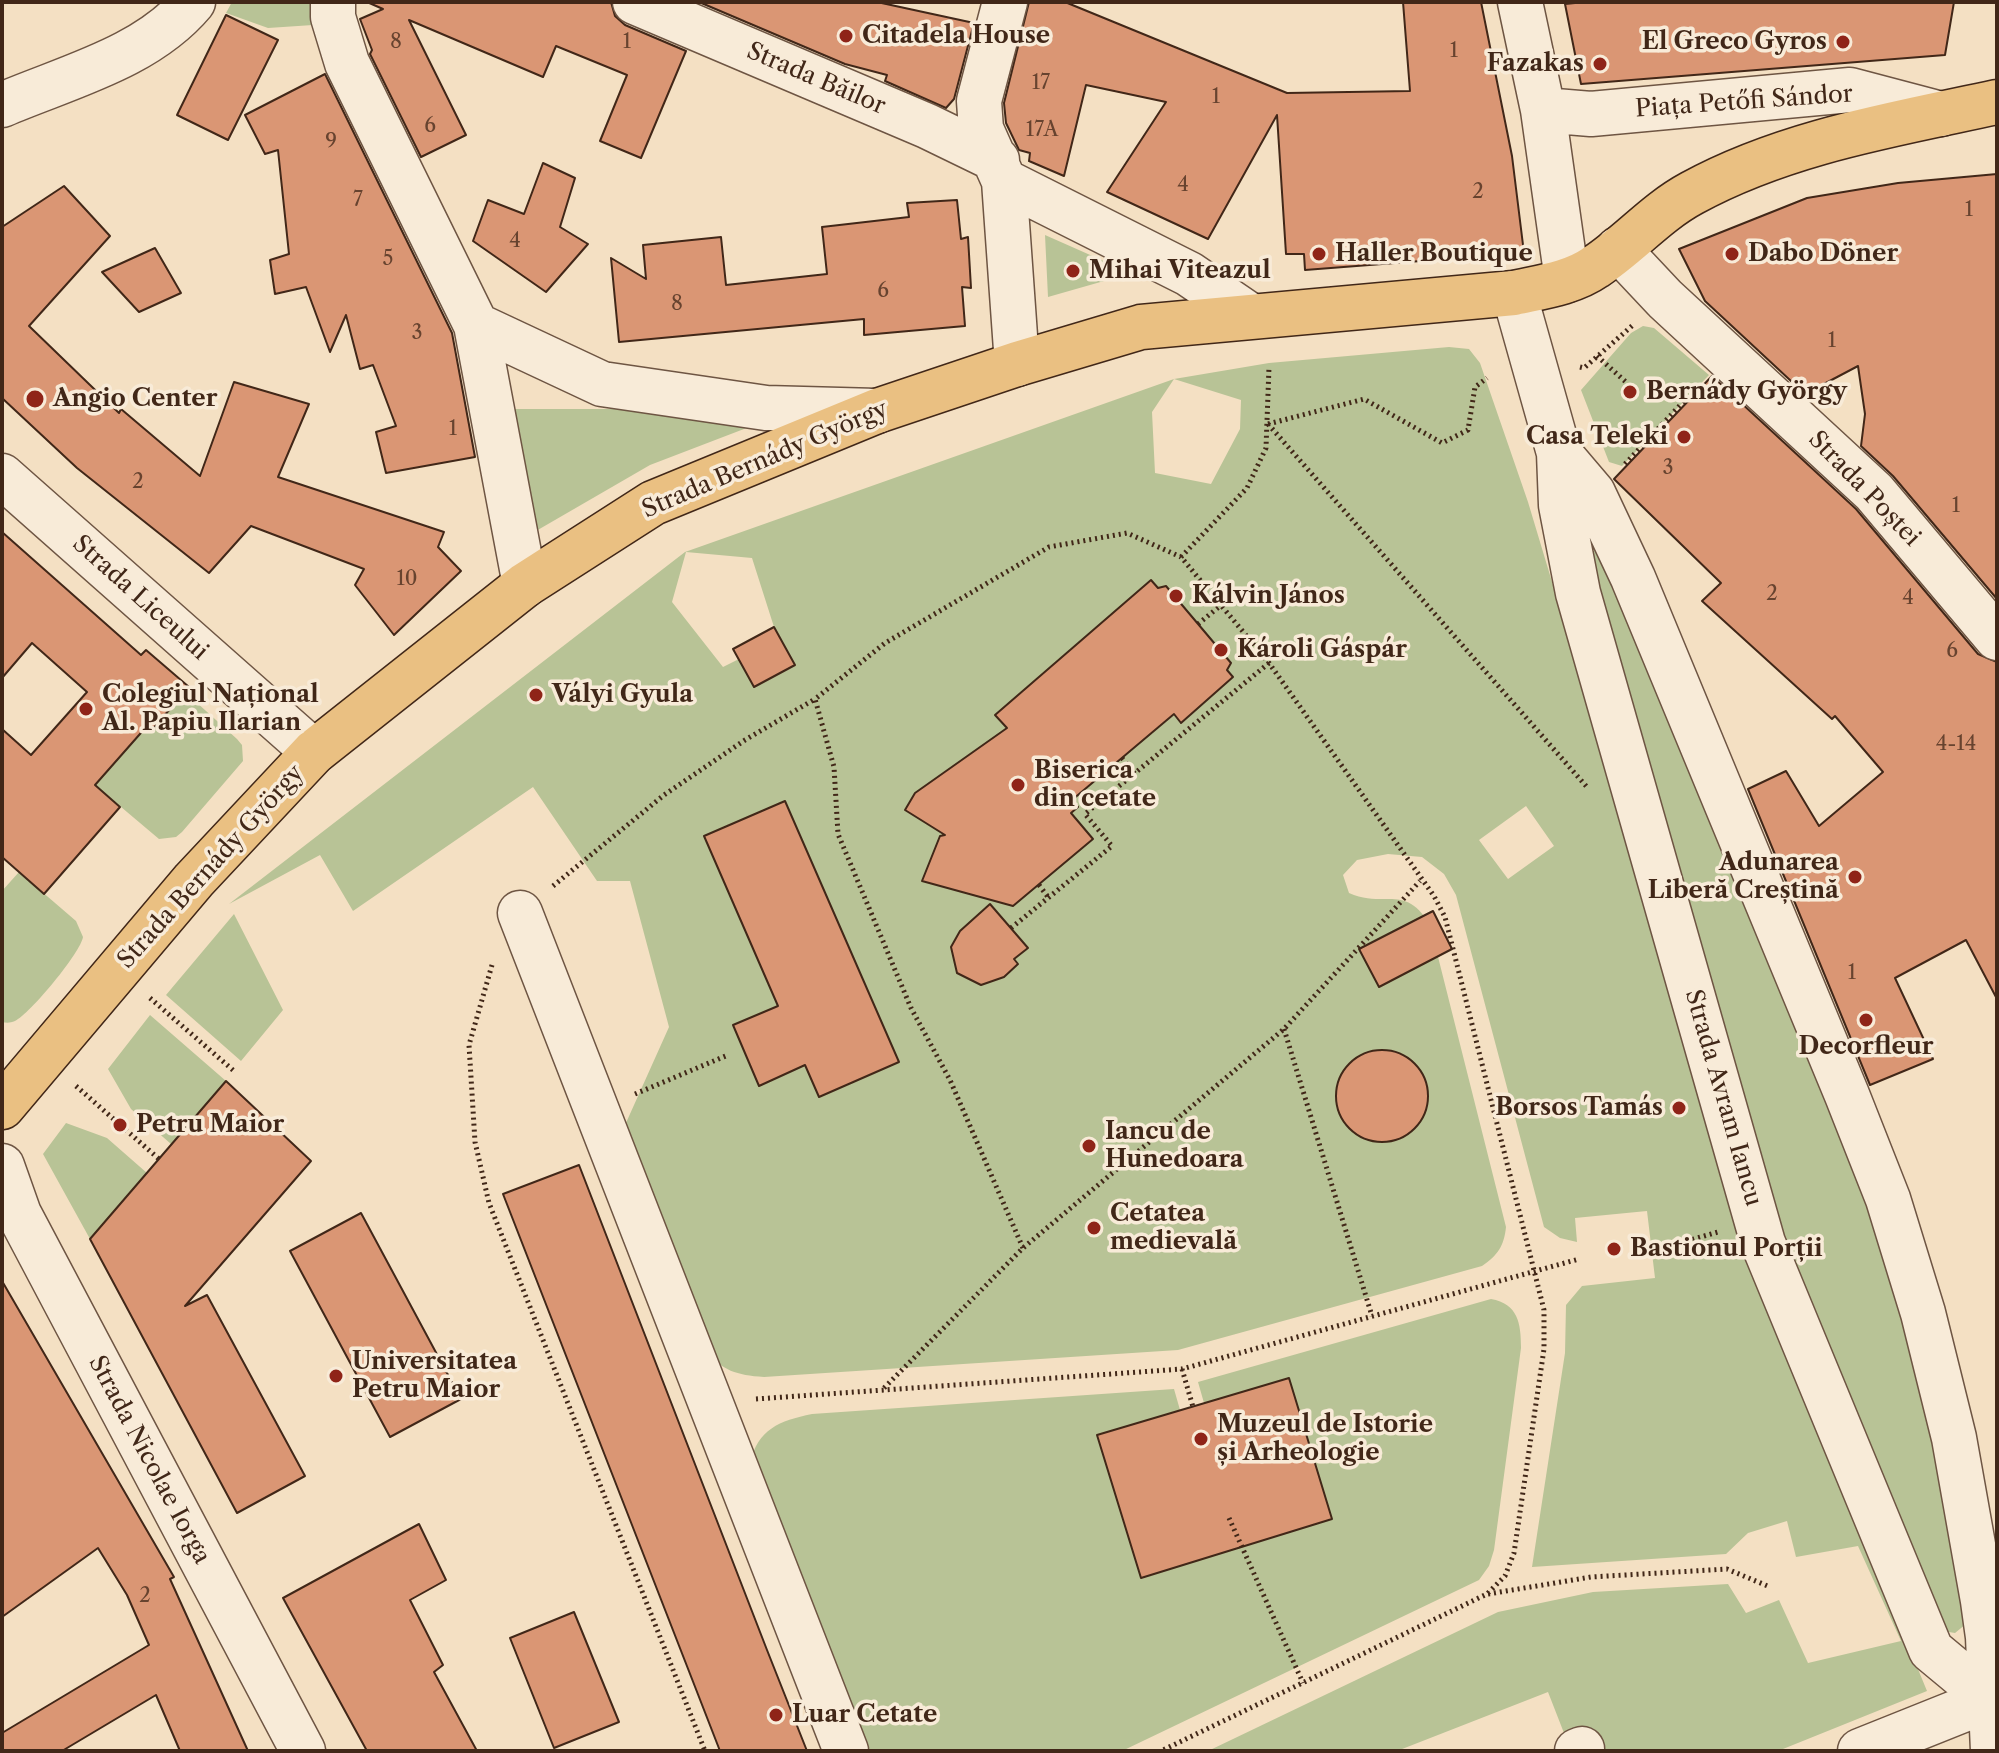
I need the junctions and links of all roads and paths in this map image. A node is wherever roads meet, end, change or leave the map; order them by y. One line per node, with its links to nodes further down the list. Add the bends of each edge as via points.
1 (193, 2): 8 (street, via 175,24 139,47)
2 (333, 2): 17 (street, via 347,63)
3 (635, 2): 11 (street, Strada Băilor, via 927,126)
4 (1005, 2): 11 (street, via 979,101 981,129)
5 (1520, 2): 9 (street)
6 (1997, 72): 10 (main road, via 1980,96)
7 (1997, 102): 10 (main road)
8 (2, 105)
9 (1543, 110): 10 (street, Piața Petőfi Sándor, via 1591,114 1850,90); 13 (street)
10 (1941, 114): 12 (main road, Piața Petőfi Sándor, via 1830,140 1747,169 1664,210)
11 (1000, 170): 15 (street, Strada Băilor, via 1189,274); 19 (street)
12 (1618, 249): 13 (main road, Piața Petőfi Sándor, via 1593,269); 34 (street, Strada Poștei, via 1874,492)
13 (1567, 280): 14 (main road, Piața Petőfi Sándor)
14 (1514, 293): 15 (main road, Strada Bernády György); 27 (street, Strada Avram Iancu)
15 (1249, 315): 19 (main road, Strada Bernády György, via 1141,327)
16 (1642, 317): 18 (path)
17 (476, 325): 25 (street, via 602,384 766,408); 31 (street)
18 (1597, 356): 20 (path, via 1584,368); 24 (path)
19 (1017, 364): 25 (main road, Strada Bernády György)
20 (1574, 366)
21 (1269, 367): 26 (path)
22 (1709, 375): 28 (path)
23 (1487, 378): 26 (path, via 1475,387 1468,430 1442,443 1364,399)
24 (1627, 383)
25 (877, 411): 31 (main road, Strada Bernády György, via 653,503)
26 (1268, 424): 30 (path, via 1266,448 1247,488); 40 (path)
27 (1559, 453): 55 (street, Strada Avram Iancu, via 1561,505 1578,593); 69 (street, Strada Avram Iancu, via 1593,493 1633,578 1888,1199 1954,1438 1988,1637)
28 (1622, 466)
29 (2, 476): 37 (street, Strada Liceului)
30 (1181, 557): 32 (path); 36 (path, via 1127,533 1049,547 885,643)
31 (525, 585): 37 (main road, Strada Bernády György)
32 (1220, 606): 33 (path); 35 (path)
33 (1198, 624)
34 (1997, 638)
35 (1269, 663): 39 (path); 41 (path)
36 (815, 699): 44 (path, via 664,795); 56 (path, via 834,767 838,834 911,1008 950,1080)
37 (314, 752): 51 (main road, Strada Bernády György, via 194,880)
38 (1122, 758): 39 (path)
39 (1135, 774): 43 (path, via 1085,814 1112,846)
40 (1591, 792)
41 (1420, 881): 47 (path); 59 (path, via 1445,917)
42 (1039, 885): 43 (path)
43 (1049, 897): 45 (path)
44 (520, 913): 52 (street); 71 (path, via 493,962 469,1045 475,1142 489,1203)
45 (1011, 928)
46 (140, 989): 49 (path)
47 (1284, 1029): 56 (path); 60 (path)
48 (728, 1055): 52 (path)
49 (234, 1071)
50 (69, 1080): 53 (path)
51 (2, 1107)
52 (597, 1110): 63 (street)
53 (159, 1159)
54 (2, 1166): 70 (street, Strada Nicolae Iorga, via 19,1214)
55 (1757, 1221): 57 (path); 69 (street, Strada Avram Iancu, via 1931,1650)
56 (1023, 1248): 62 (path)
57 (1652, 1251)
58 (1579, 1259): 59 (path)
59 (1535, 1270): 60 (path); 67 (path, via 1544,1310 1544,1349 1514,1553 1505,1576)
60 (1372, 1316): 61 (path)
61 (1182, 1369): 62 (path); 64 (path)
62 (883, 1389): 63 (path)
63 (710, 1402): 72 (street)
64 (1193, 1407)
65 (1229, 1518): 68 (path)
66 (1770, 1587): 67 (path, via 1727,1569 1591,1577)
67 (1487, 1594): 68 (path)
68 (1303, 1683): 73 (path)
69 (1990, 1699): 74 (street); 75 (street, Strada Avram Iancu)
70 (303, 1751)
71 (705, 1751)
72 (846, 1751)
73 (1161, 1751)
74 (1860, 1751)
75 (1993, 1751)

